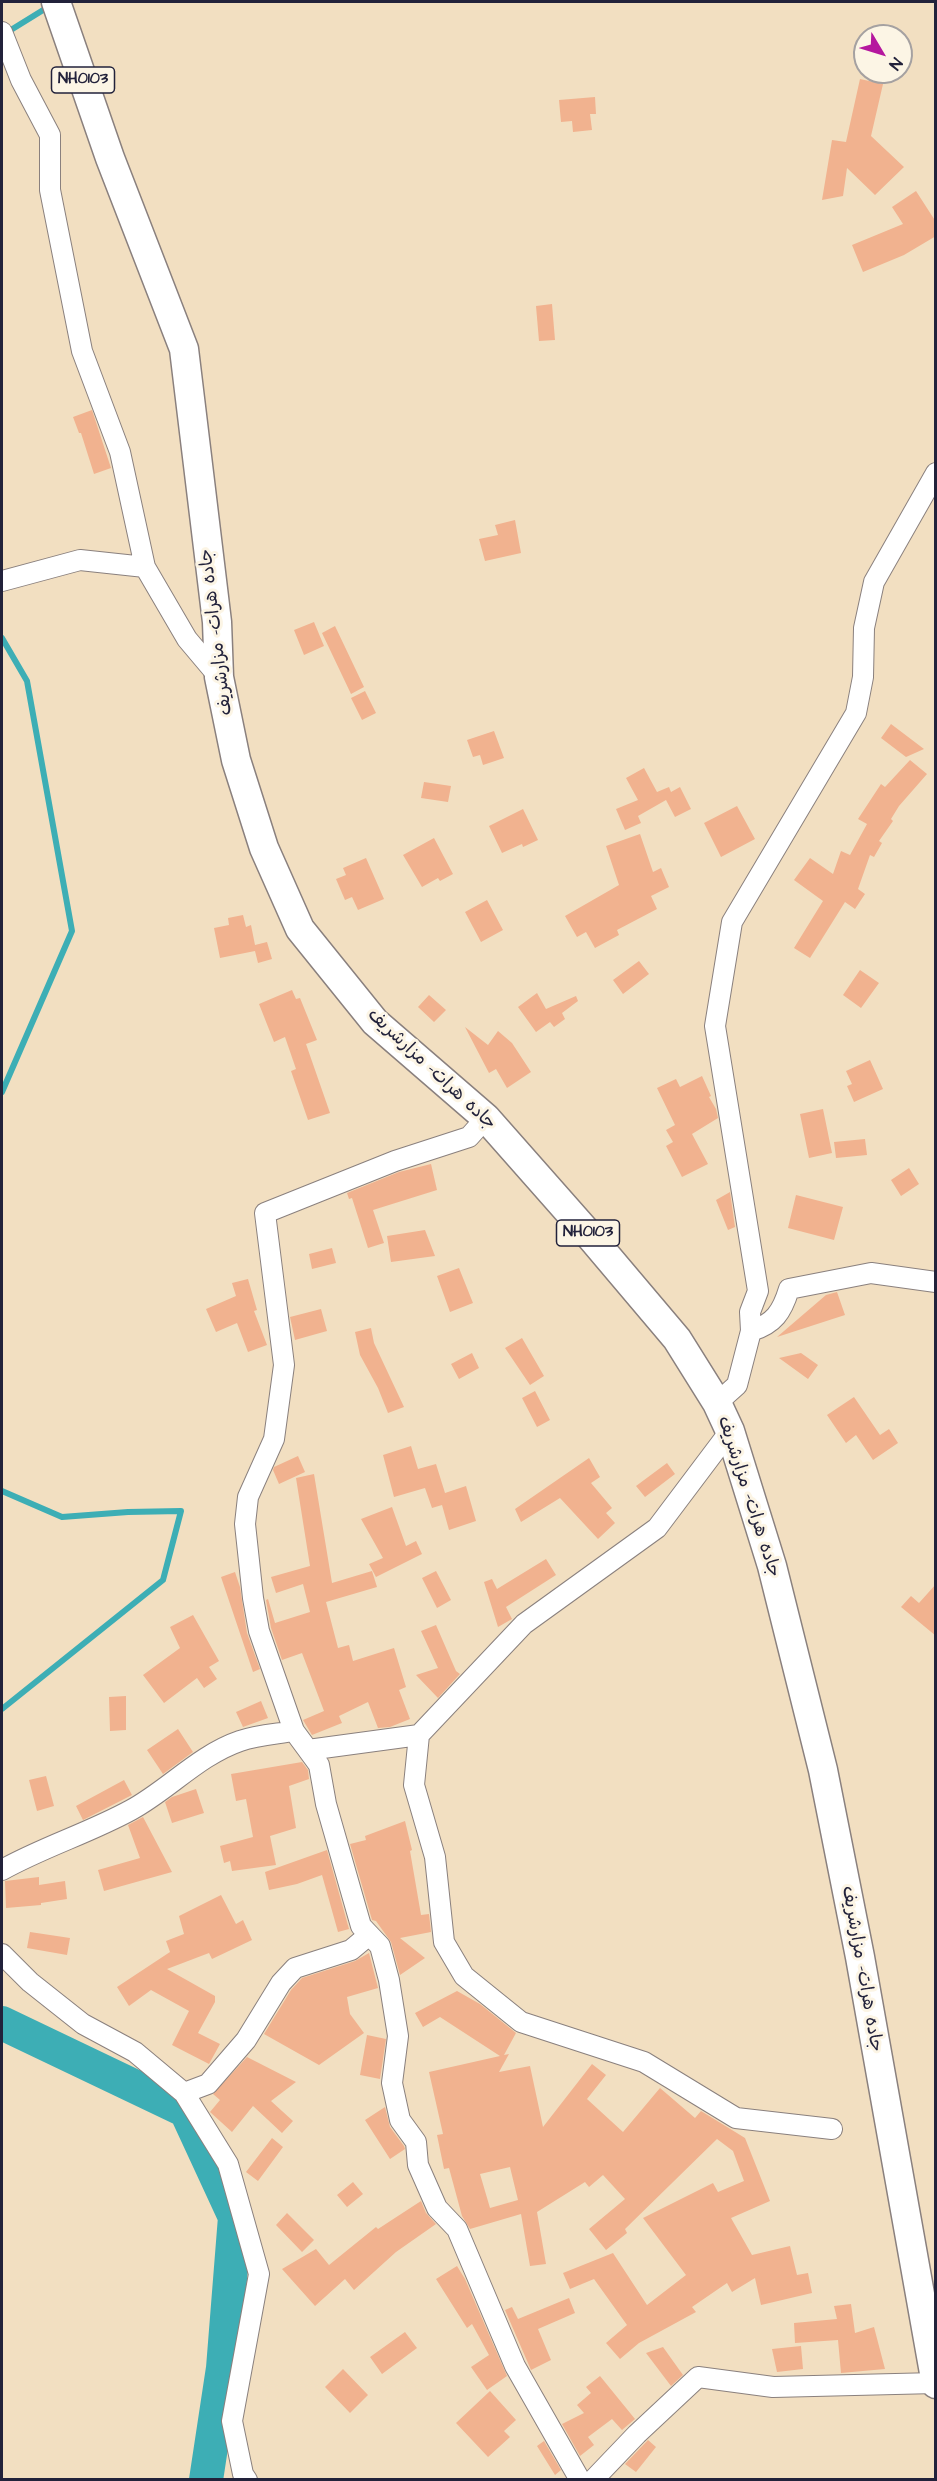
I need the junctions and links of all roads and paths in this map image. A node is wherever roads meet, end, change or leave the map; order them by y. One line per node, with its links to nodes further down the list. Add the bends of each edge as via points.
1 (56, 2): 6 (highway, جاده هرات- مزارشریف / NH0103, via 110,158 184,349 217,622)
2 (2, 32): 4 (street, via 50,135 50,190 82,351 120,452)
3 (936, 473): 9 (street, via 874,582 864,628 863,677 856,713 732,922 715,1026 758,1291 750,1312)
4 (145, 567): 5 (street, via 80,560); 6 (street, via 187,639)
5 (3, 580)
6 (219, 677): 7 (highway, جاده هرات- مزارشریف / NH0103, via 236,760 260,837 300,929 375,1022)
7 (486, 1118): 10 (highway, جاده هرات- مزارشریف / NH0103, via 677,1339); 12 (street, via 469,1137 395,1161 266,1213 284,1365 274,1439 248,1497 245,1524 259,1631)
8 (936, 1282): 9 (street, via 871,1273 789,1289 784,1305 768,1326)
9 (751, 1331): 10 (street, via 737,1385)
10 (717, 1403): 11 (highway, جاده هرات- مزارشریف / NH0103)
11 (730, 1431): 13 (street, via 657,1528 524,1624); 20 (highway, جاده هرات- مزارشریف / NH0103, via 772,1566 823,1770)
12 (294, 1731): 14 (street); 15 (street, via 240,1741 214,1753 133,1809)
13 (419, 1735): 14 (street); 19 (street, via 414,1785 435,1857 444,1942 464,1976 521,2022 644,2062 736,2118)
14 (308, 1750): 16 (street, via 319,1765 356,1910)
15 (2, 1870)
16 (369, 1935): 18 (street, via 351,1950 295,1968 281,1983 246,2040 208,2084); 22 (street, via 380,1946 389,1980 398,2036 392,2083 400,2120 416,2142 418,2165 437,2208 457,2229 515,2366)
17 (2, 1954): 18 (street, via 83,2024 135,2052)
18 (184, 2093): 21 (street, via 228,2164 259,2274 232,2421)
19 (832, 2128)
20 (935, 2384): 23 (street, via 773,2387 698,2377)
21 (247, 2480)
22 (580, 2480)
23 (593, 2480)

